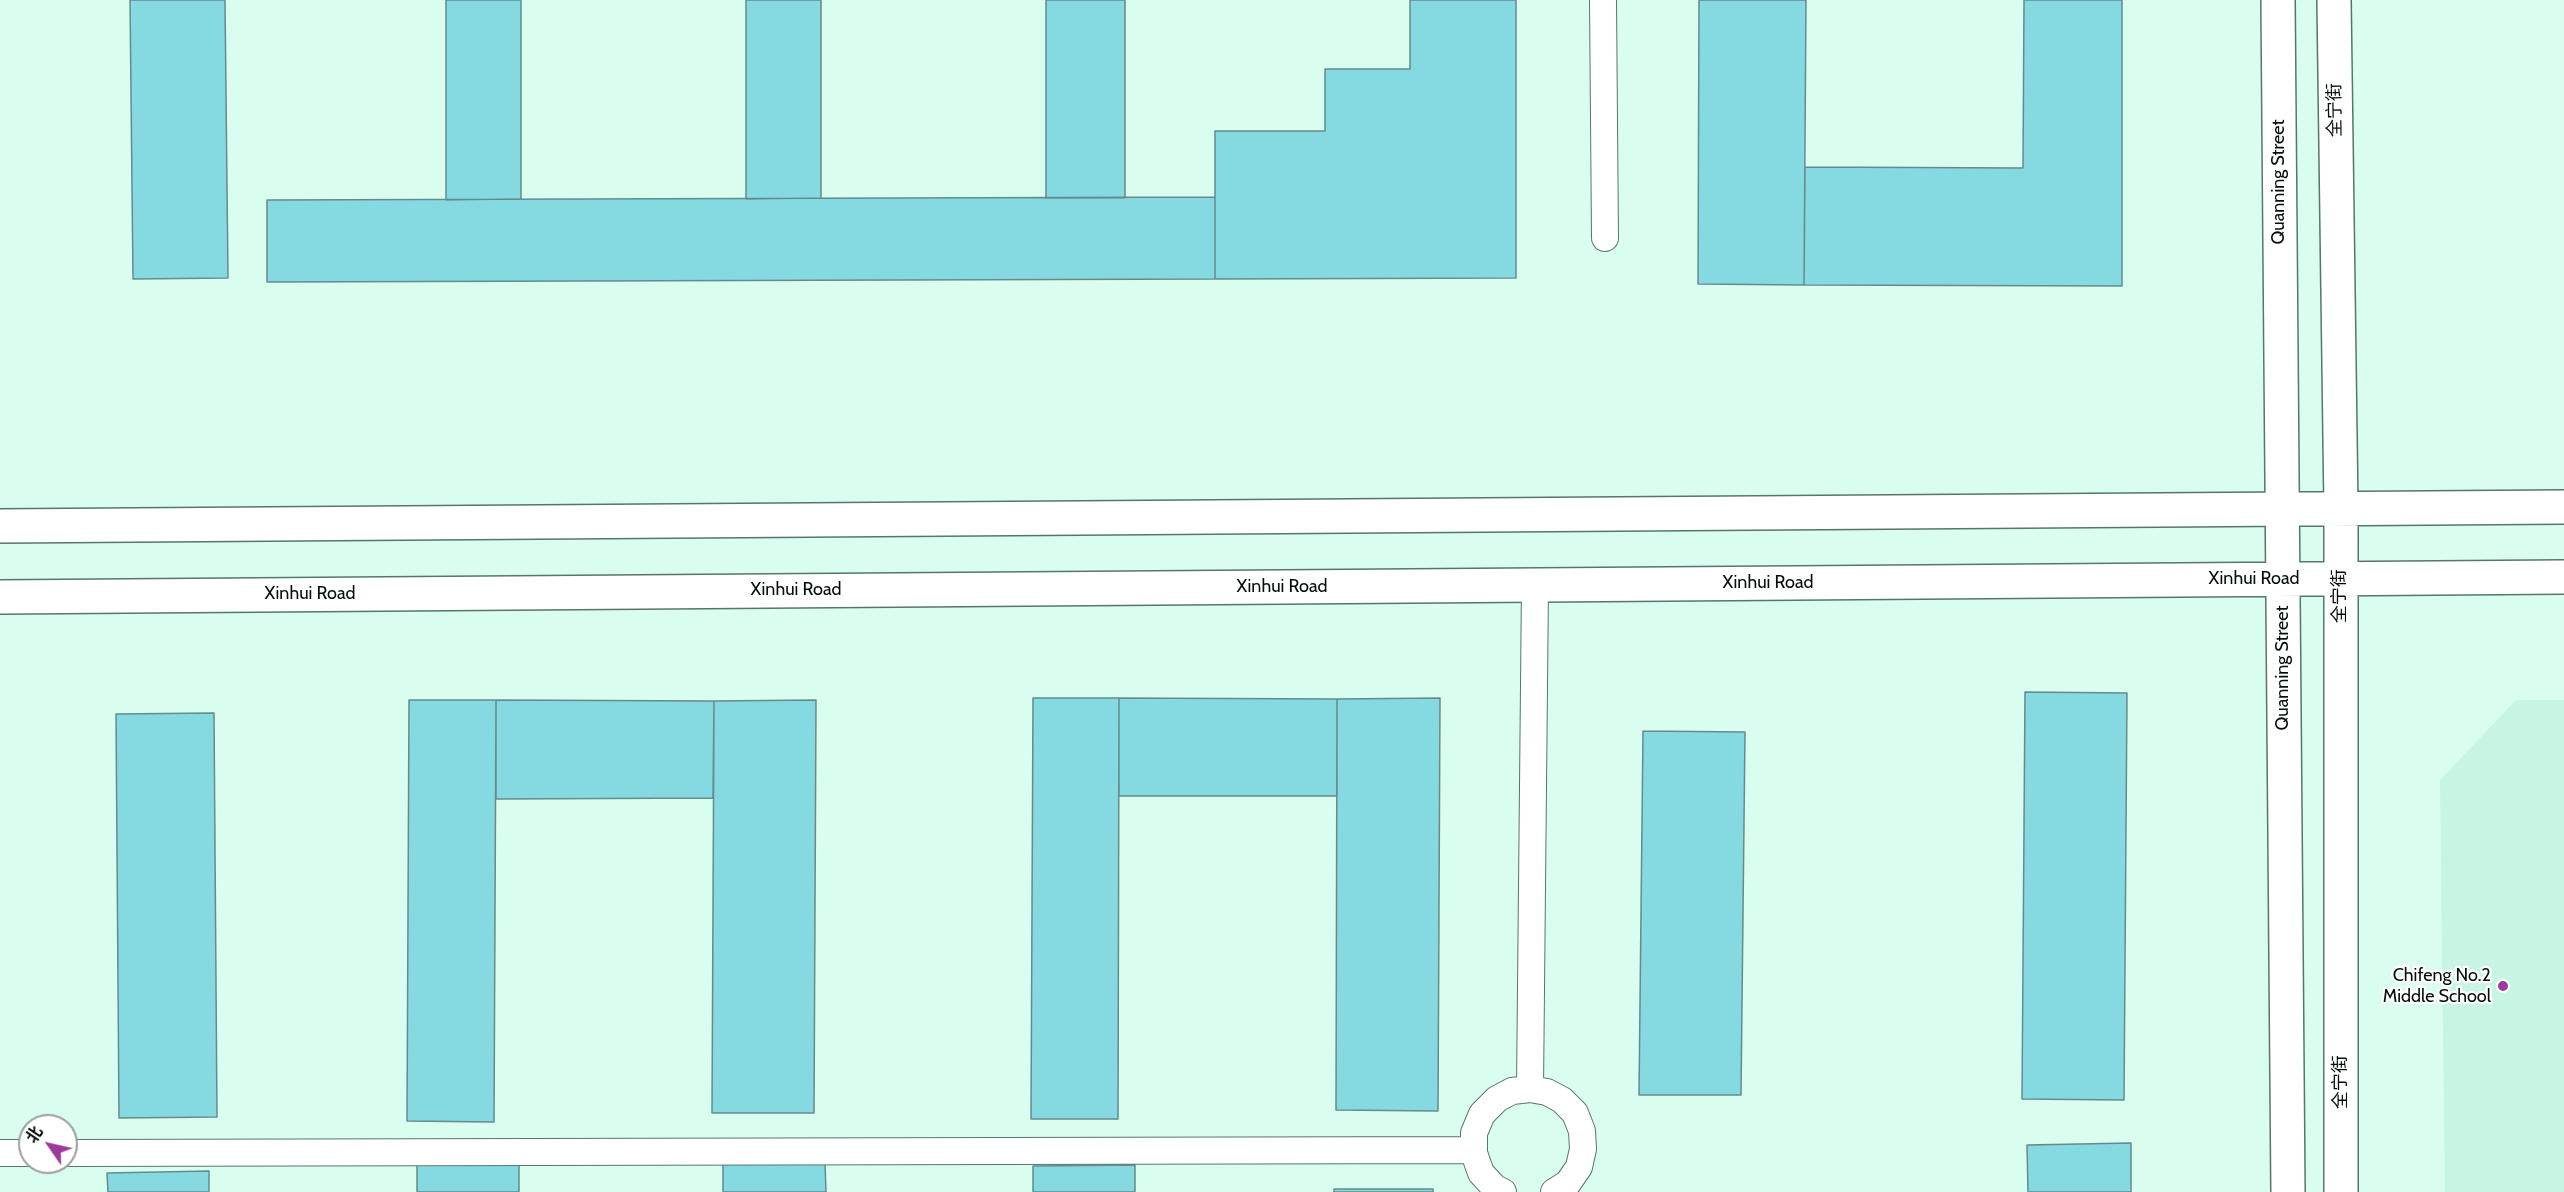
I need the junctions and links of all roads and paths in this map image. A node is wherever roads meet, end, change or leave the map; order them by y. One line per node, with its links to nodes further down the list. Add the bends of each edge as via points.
1 (1603, 0): 4 (lane)
2 (2278, 0): 6 (street, Quanning Street)
3 (2334, 0): 7 (street, 全宁街)
4 (1605, 238)
5 (2564, 507): 7 (street)
6 (2282, 509): 7 (street); 8 (street); 11 (street, Quanning Street)
7 (2341, 509): 10 (street, 全宁街)
8 (0, 526)
9 (2564, 577): 10 (street, Xinhui Road)
10 (2339, 578): 11 (street, Xinhui Road); 22 (street, 全宁街)
11 (2283, 579): 12 (street, Xinhui Road); 21 (street, Quanning Street)
12 (1535, 585): 13 (street, Xinhui Road); 14 (lane)
13 (0, 597)
14 (1530, 1089): 15 (lane, via 1512,1091 1482,1114 1474,1133); 20 (lane, via 1562,1100 1575,1113 1582,1131 1579,1167 1568,1183)
15 (1474, 1150): 18 (lane); 19 (lane, via 1481,1173)
16 (0, 1153): 17 (lane)
17 (18, 1153)
18 (78, 1153)
19 (1503, 1192)
20 (1554, 1192)
21 (2288, 1192)
22 (2341, 1192)

